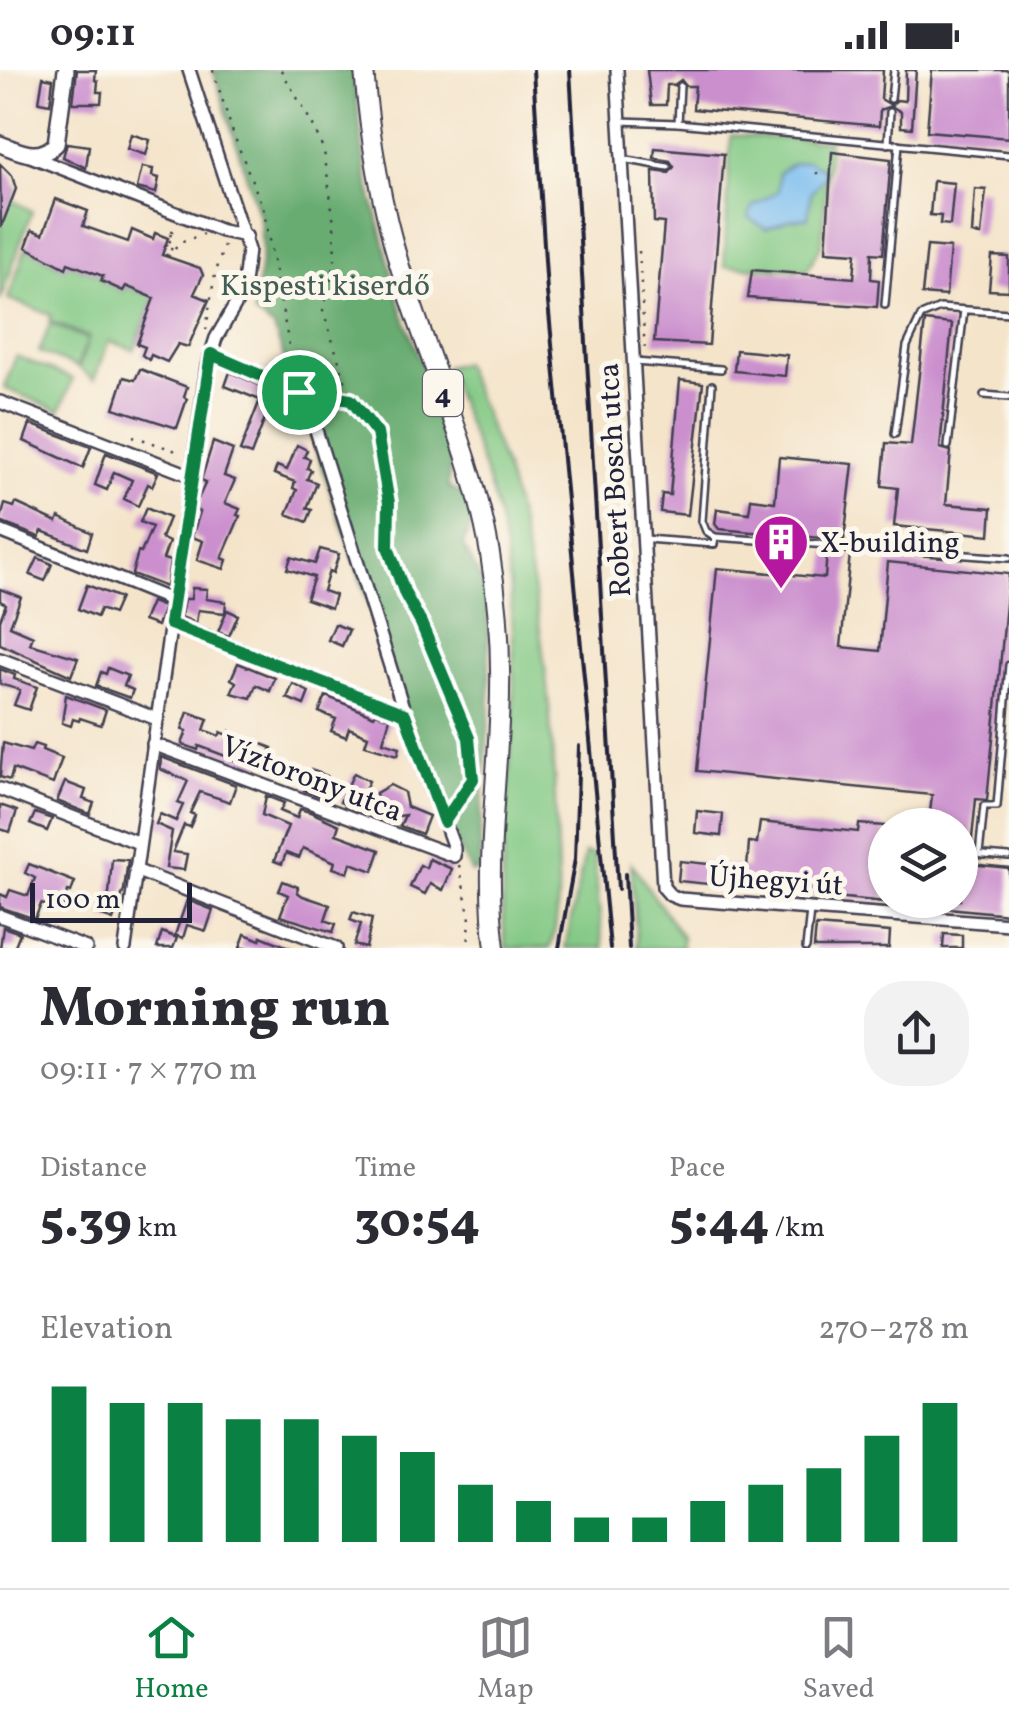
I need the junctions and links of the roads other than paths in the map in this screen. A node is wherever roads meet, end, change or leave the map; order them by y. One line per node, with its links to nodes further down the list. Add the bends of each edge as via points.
1 (66, 70): 15 (main road, via 56,144)
2 (189, 70): 18 (street)
3 (364, 70): 55 (main road, 4, via 387,218 478,497 492,561 500,682 489,850)
4 (617, 70): 9 (street, Robert Bosch utca)
5 (894, 70): 7 (lane)
6 (680, 86): 10 (lane)
7 (891, 99)
8 (890, 112): 12 (lane)
9 (620, 121): 10 (lane); 16 (street, Robert Bosch utca)
10 (678, 123): 12 (lane)
11 (0, 144): 15 (main road)
12 (888, 144): 13 (lane)
13 (898, 144): 14 (lane); 19 (lane)
14 (1009, 155)
15 (30, 156): 18 (street)
16 (622, 159): 17 (lane); 23 (street, Robert Bosch utca)
17 (668, 167)
18 (246, 236): 22 (street, via 243,292)
19 (885, 305)
20 (964, 310): 21 (lane); 29 (lane, via 940,308 921,316 908,346); 30 (lane)
21 (1009, 313)
22 (211, 354): 31 (street); 40 (street, via 299,392 310,412)
23 (632, 362): 24 (lane); 34 (street, Robert Bosch utca)
24 (721, 369)
25 (712, 385): 33 (lane, via 702,522)
26 (984, 395): 27 (lane)
27 (1009, 397)
28 (0, 402): 31 (street)
29 (895, 434)
30 (948, 446)
31 (192, 476): 36 (street)
32 (0, 531): 36 (street)
33 (715, 537): 34 (lane, via 714,544); 35 (lane)
34 (642, 538): 48 (street, Robert Bosch utca)
35 (1009, 558)
36 (174, 601): 37 (street)
37 (170, 624): 40 (street); 41 (street)
38 (0, 658): 41 (street)
39 (1009, 665): 45 (lane, via 997,806 984,806)
40 (405, 714): 42 (street, Víztorony utca, via 454,856)
41 (157, 719): 42 (street)
42 (153, 744): 44 (street)
43 (0, 789): 44 (street)
44 (139, 843): 47 (street)
45 (980, 854): 46 (lane)
46 (1009, 857)
47 (135, 870): 53 (street); 54 (street)
48 (663, 887): 49 (street, Újhegyi út, via 680,898)
49 (810, 907): 51 (street, Újhegyi út); 56 (lane)
50 (0, 916): 52 (street)
51 (1009, 924)
52 (86, 948)
53 (124, 948)
54 (336, 948)
55 (495, 948)
56 (806, 948)

